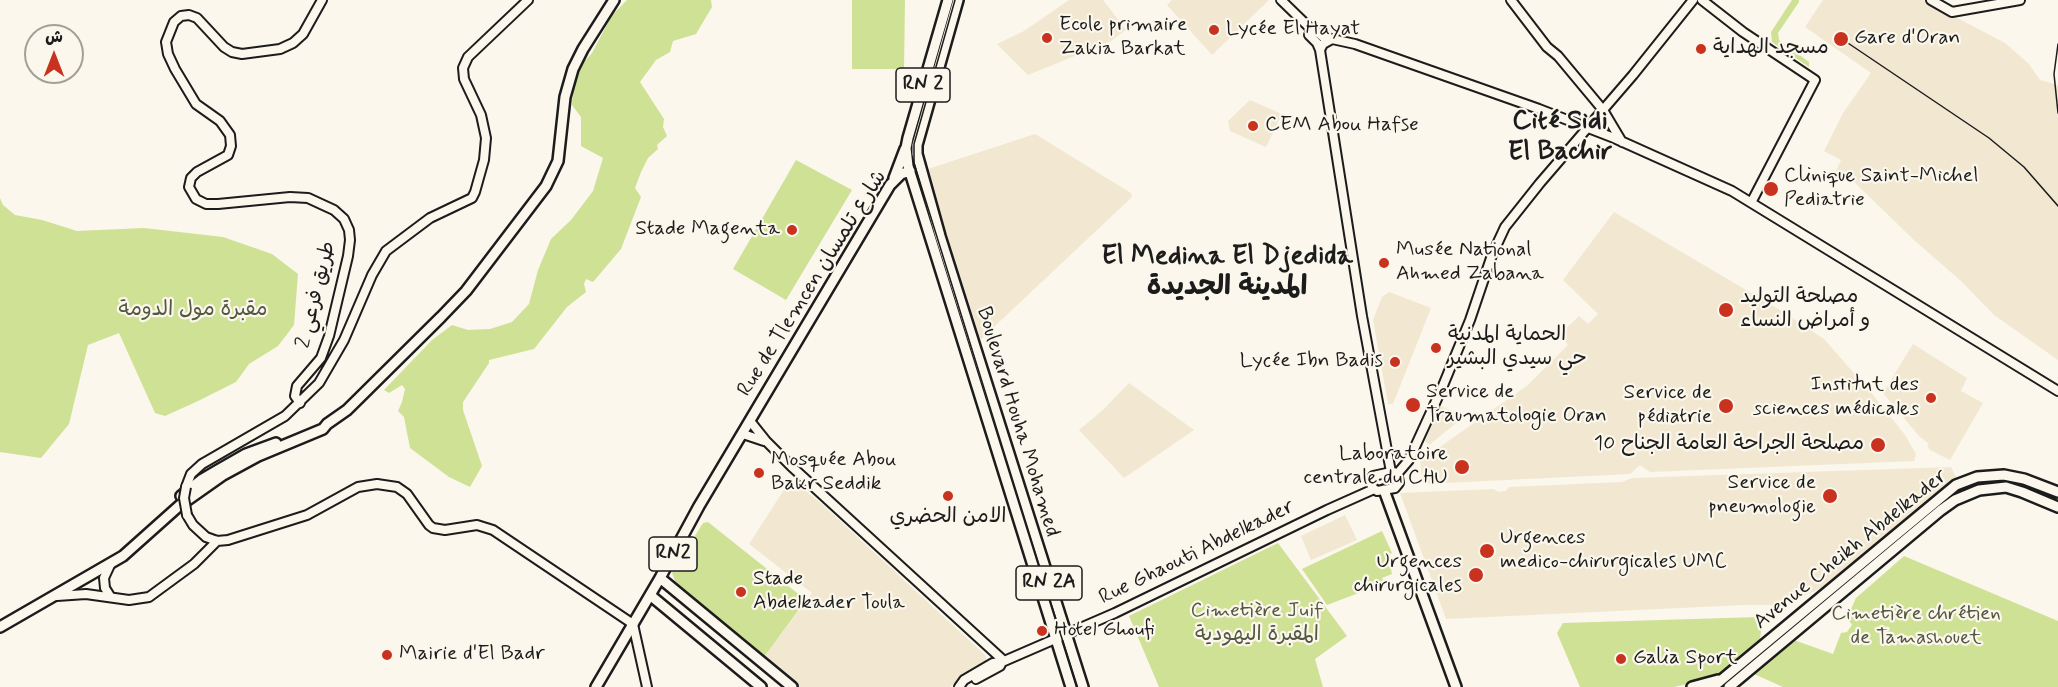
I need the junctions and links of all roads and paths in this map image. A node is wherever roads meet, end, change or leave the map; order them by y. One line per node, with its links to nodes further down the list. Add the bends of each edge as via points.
1 (322, 0): 24 (main road, طريق فرعي 2, via 303,34 280,49 232,52 189,15 177,19 166,42 168,54 196,104 225,126 230,135 228,154 191,178 189,187 196,199 218,204 308,198 334,210 349,230 348,256 329,336 321,358 297,386 295,396)
2 (528, 0): 24 (main road, via 468,57 463,68 486,138 484,160 472,198 430,218 386,252 327,372)
3 (614, 0): 33 (main road, via 573,69 565,97 558,161 546,186 466,291 347,410 327,424 246,454 201,480)
4 (948, 0): 18 (main road, RN 2)
5 (958, 0): 19 (main road, RN 2, via 917,145)
6 (1281, 0): 12 (main road)
7 (1511, 0): 15 (main road)
8 (1693, 0): 15 (main road)
9 (1702, 0): 22 (main road, via 1815,80)
10 (1931, 0): 11 (main road, via 1952,12)
11 (2020, 0)
12 (1313, 32): 13 (main road); 14 (main road)
13 (1332, 39): 14 (main road); 16 (main road)
14 (1321, 47): 28 (main road, via 1362,316)
15 (1603, 110): 16 (main road); 17 (main road)
16 (1587, 128): 17 (main road); 28 (main road, via 1504,227 1442,388 1409,460)
17 (1618, 140): 22 (main road)
18 (906, 148): 20 (main road, RN 2); 21 (main road)
19 (920, 167): 42 (main road, Boulevard Houha Mohamed / RN 2A)
20 (910, 171): 21 (main road, Rue de Tlemcen شارع تلمسان / RN2); 43 (main road, Boulevard Houha Mohamed / RN 2A)
21 (890, 185): 25 (main road, Rue de Tlemcen شارع تلمسان / RN2)
22 (1752, 201): 23 (main road)
23 (2058, 391)
24 (300, 403): 32 (main road, bridge, via 191,474 184,498 187,515 201,534)
25 (750, 421): 26 (main road, RN2); 27 (main road)
26 (743, 434): 27 (main road); 34 (main road, RN2)
27 (766, 441): 44 (main road)
28 (1394, 473): 29 (main road, via 1398,485); 29 (main road, via 1373,476 1370,482)
29 (1379, 490): 42 (main road, Rue Ghaouti Abdelkader, via 1327,510); 53 (main road)
30 (2058, 492): 38 (main road, Avenue Cheikh Abdelkader, via 2004,475 1962,482)
31 (2058, 507): 39 (main road, Avenue Cheikh Abdelkader, via 2006,487 1965,495 1941,510)
32 (217, 541): 36 (main road, via 154,595 135,600); 40 (main road, via 307,515 358,487 391,485 407,494 433,528 477,525 493,530)
33 (112, 561): 36 (main road, via 104,578); 37 (main road)
34 (660, 578): 35 (main road, RN2); 50 (main road)
35 (650, 595): 40 (main road, RN2); 49 (main road)
36 (110, 596): 37 (main road)
37 (50, 597): 41 (main road)
38 (1809, 606): 39 (main road); 45 (main road, Avenue Cheikh Abdelkader)
39 (1817, 614): 56 (main road, Avenue Cheikh Abdelkader)
40 (633, 624): 47 (main road, RN2); 48 (main road)
41 (0, 627)
42 (1066, 634): 43 (main road, Rue Ghaouti Abdelkader); 52 (main road, Boulevard Houha Mohamed / RN 2A)
43 (1057, 639): 44 (main road, Rue Ghaouti Abdelkader); 51 (main road, Boulevard Houha Mohamed / RN 2A)
44 (1003, 662): 46 (main road, Rue Ghaouti Abdelkader, via 993,663)
45 (1723, 678): 54 (main road); 55 (main road, Avenue Cheikh Abdelkader)
46 (960, 686)
47 (596, 687)
48 (647, 687)
49 (761, 687)
50 (792, 687)
51 (1071, 687)
52 (1083, 687)
53 (1456, 687)
54 (1692, 687)
55 (1713, 687)
56 (1729, 687)

